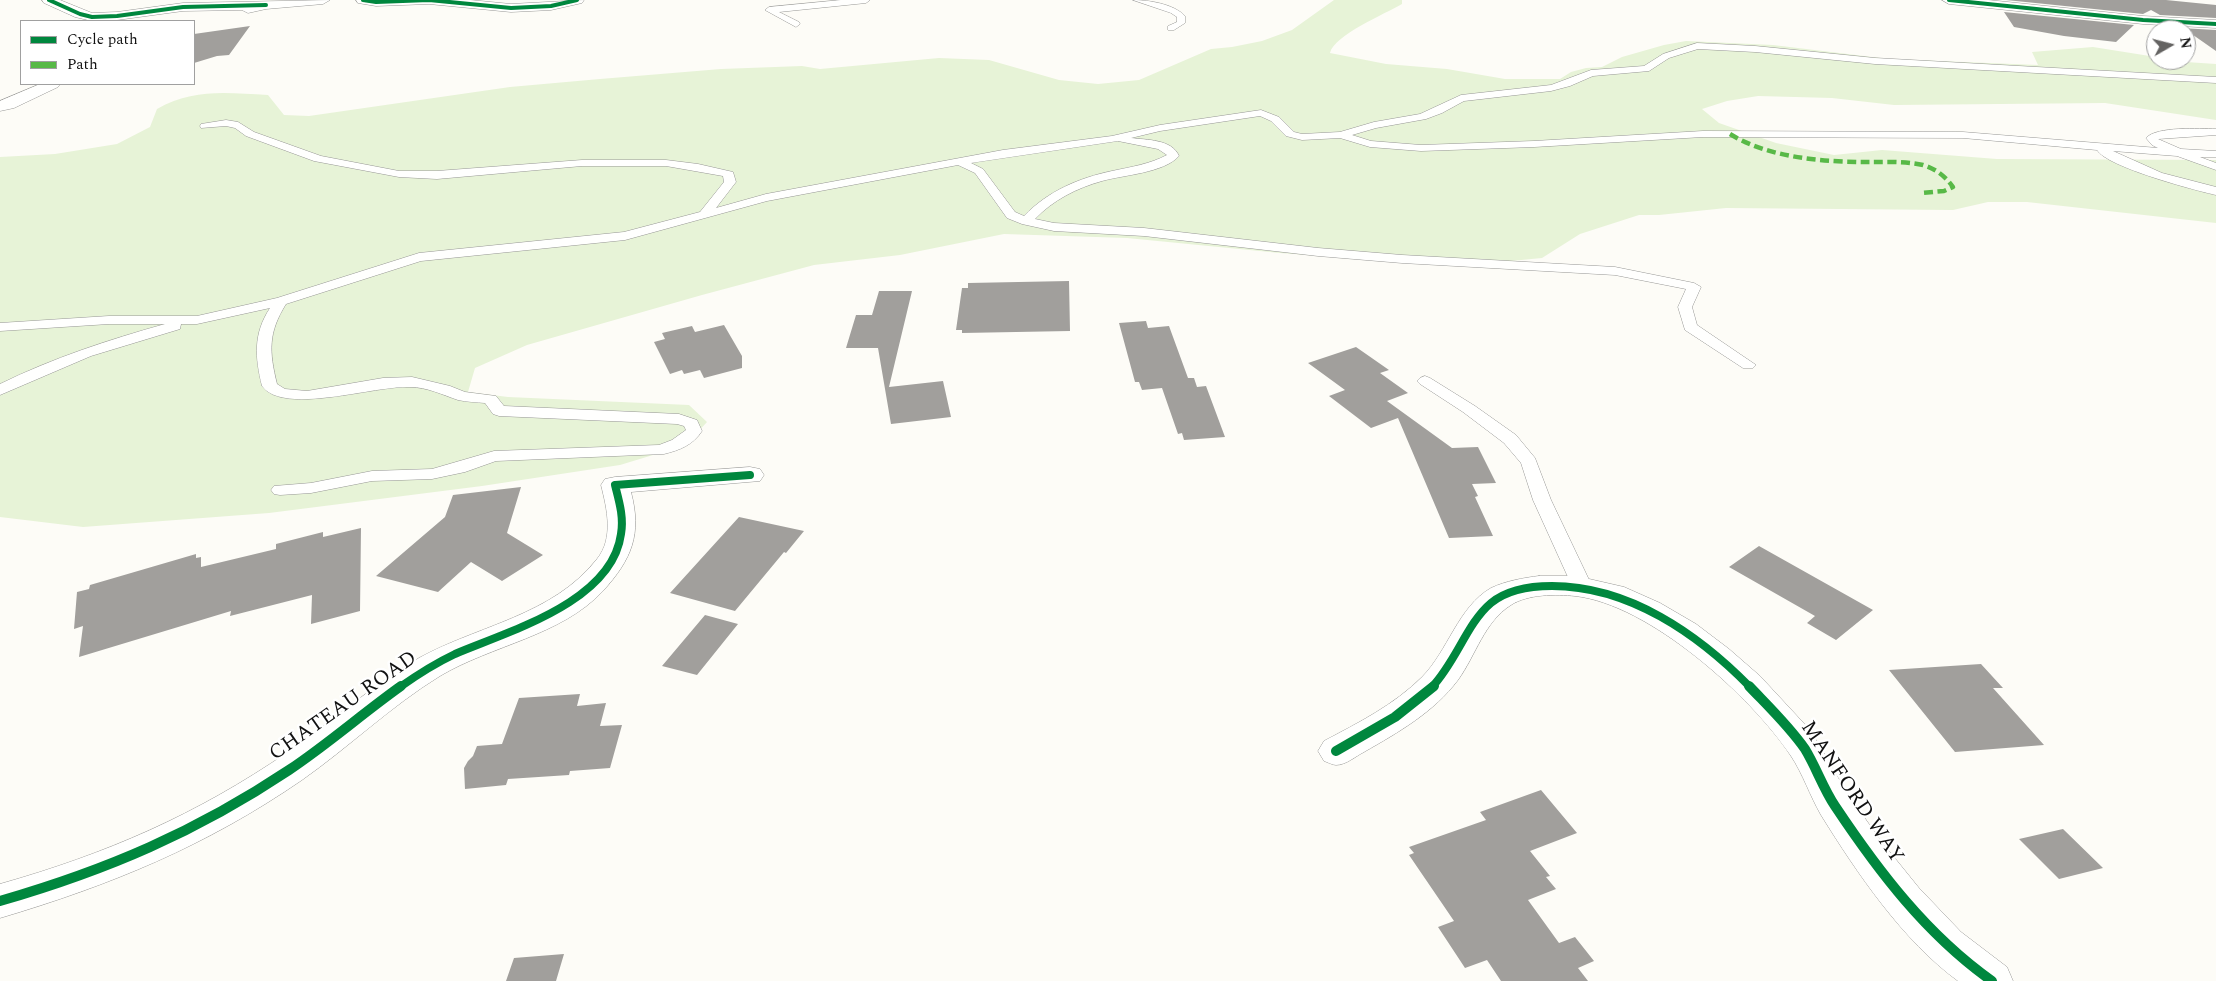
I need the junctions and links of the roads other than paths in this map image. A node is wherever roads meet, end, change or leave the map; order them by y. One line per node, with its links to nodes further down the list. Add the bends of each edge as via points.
1 (49, 0): 8 (street, via 92,17 183,7)
2 (323, 0): 8 (street)
3 (363, 0): 4 (street, via 430,0 511,8 551,6)
4 (577, 0)
5 (866, 0): 10 (lane, via 769,10)
6 (1138, 0): 12 (lane, via 1174,11 1180,16 1181,23)
7 (1949, 0): 11 (street, via 2143,20)
8 (266, 5): 9 (street)
9 (203, 20)
10 (796, 24)
11 (2216, 24)
12 (1171, 28)
13 (2216, 80): 18 (lane, via 1875,61 1696,46 1666,56 1646,69 1591,73 1551,88 1467,97 1422,117 1374,125)
14 (50, 85): 15 (street)
15 (0, 106)
16 (205, 126): 26 (lane, via 238,125 250,134 318,159 399,174 437,175 582,163 666,163 729,174 730,182)
17 (2216, 132): 21 (lane, via 2159,134 2151,138 2156,144)
18 (1341, 135): 19 (lane, via 1302,137 1290,134 1275,119 1261,113 1160,128); 20 (lane, via 1370,144 1421,148 1703,134 1842,134 2007,137)
19 (1112, 139): 23 (lane); 27 (lane, via 1161,146 1171,151 1173,156 1143,169 1081,183 1055,196)
20 (2098, 148): 21 (lane); 25 (lane, via 2168,180)
21 (2174, 151): 22 (lane); 24 (lane)
22 (2216, 154)
23 (959, 161): 26 (lane, via 766,198); 27 (lane, via 979,172 1011,215)
24 (2216, 167)
25 (2216, 191)
26 (705, 214): 28 (lane, via 625,236 419,257)
27 (1026, 221): 31 (lane, via 1054,227 1230,241 1318,252 1615,271 1694,287 1685,307 1690,327)
28 (281, 300): 29 (lane); 35 (lane, via 263,337 263,360 270,386 281,392 306,396 383,383 412,382 462,396 490,399 499,411 680,419 691,423 694,431 676,446 659,450 494,456 432,474 372,476 311,488)
29 (197, 320): 30 (lane, via 109,320); 33 (lane, via 83,354)
30 (0, 327)
31 (1748, 365)
32 (1425, 381): 36 (lane, via 1510,439 1529,462 1542,500)
33 (0, 390)
34 (750, 475): 38 (street, CHATEAU ROAD, via 615,485 623,519 620,542 609,564 590,586 564,607 529,626 445,659 409,680 329,741 243,800 186,832 131,858 70,881)
35 (280, 490)
36 (1582, 586): 37 (street, MANFORD WAY, via 1523,588 1500,597 1484,609 1440,679 1400,715); 39 (street, MANFORD WAY, via 1640,604 1734,670 1765,700 1806,751 1832,802 1881,872 1939,938)
37 (1336, 751)
38 (0, 900)
39 (1992, 981)

